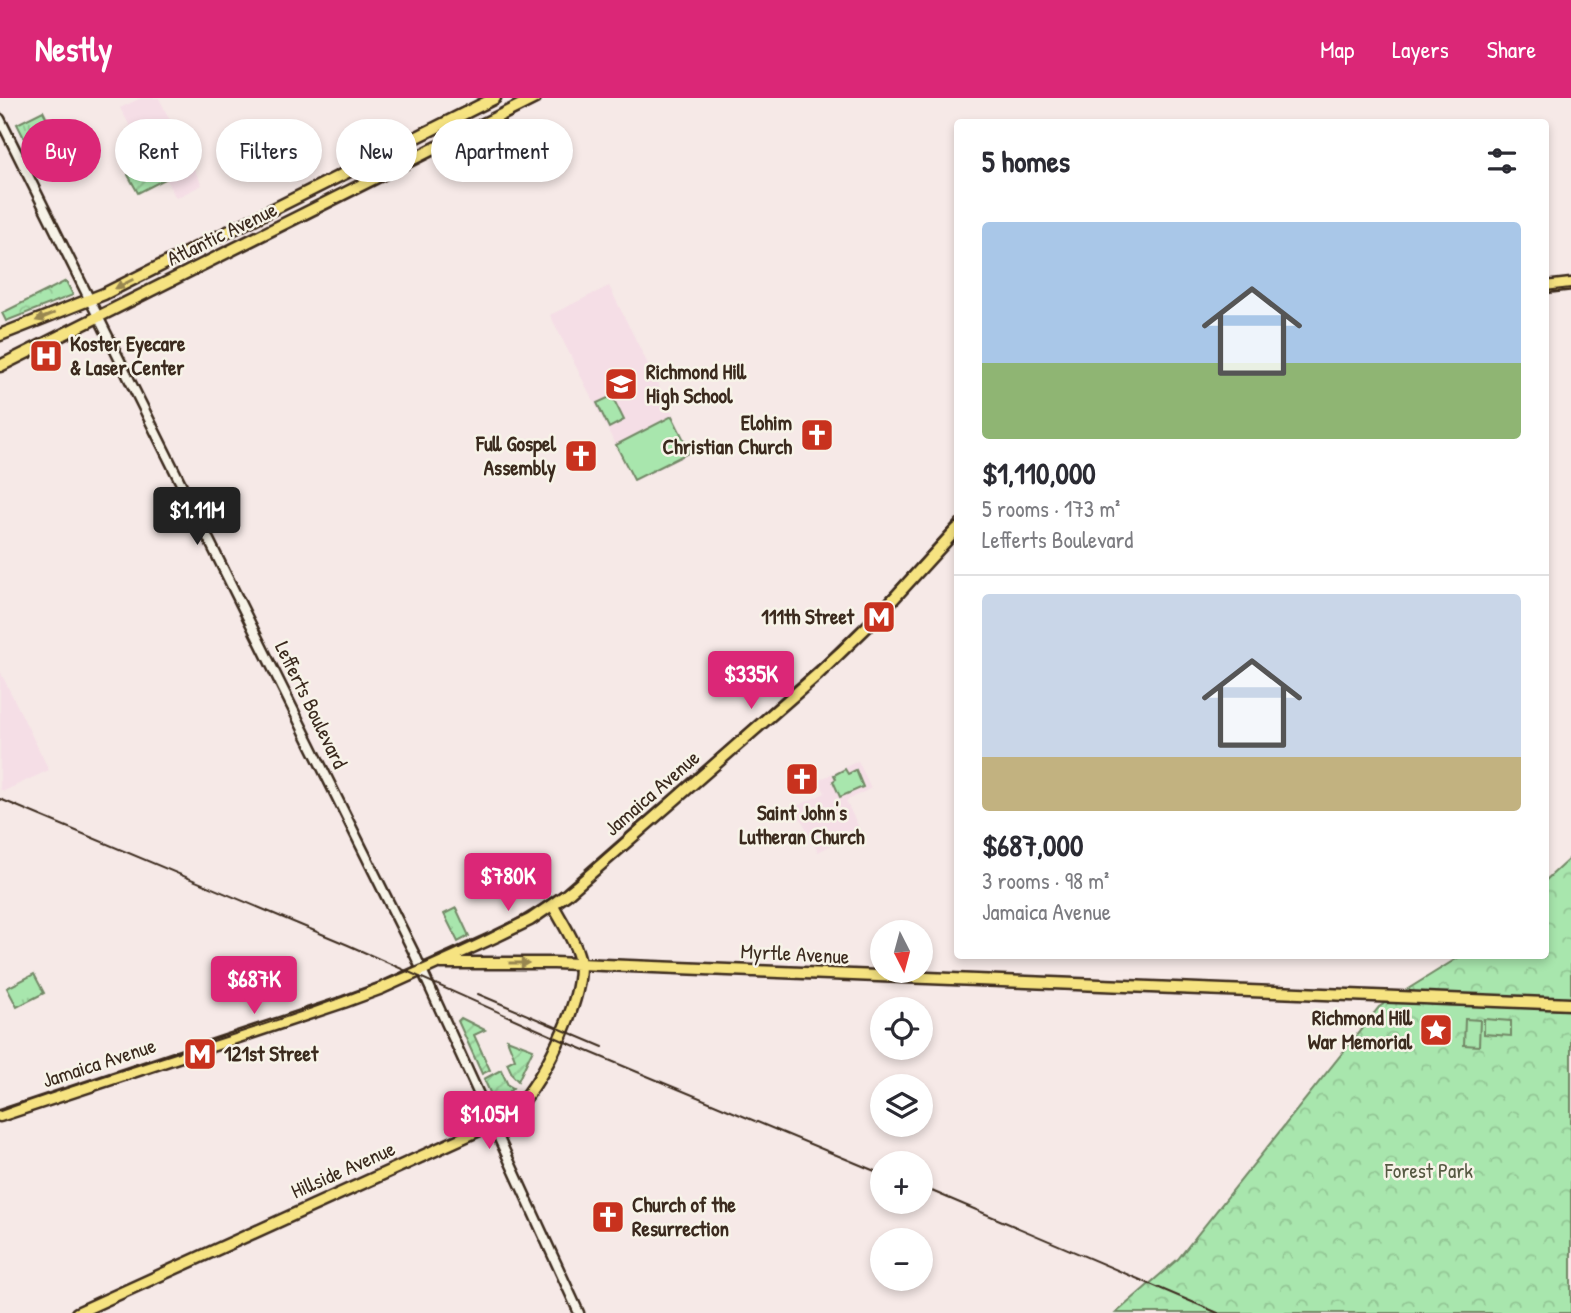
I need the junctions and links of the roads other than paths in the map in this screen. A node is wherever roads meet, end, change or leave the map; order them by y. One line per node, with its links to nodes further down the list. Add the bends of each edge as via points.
1 (495, 98): 6 (main road, Atlantic Avenue, one-way to 6)
2 (535, 98): 7 (main road, Atlantic Avenue)
3 (0, 118): 6 (street, Lefferts Boulevard)
4 (1571, 284): 5 (main road)
5 (1549, 287)
6 (90, 299): 7 (street, Lefferts Boulevard); 8 (main road, Atlantic Avenue, one-way to 8)
7 (98, 316): 9 (main road, Atlantic Avenue); 16 (street, Lefferts Boulevard)
8 (0, 335)
9 (0, 366)
10 (954, 532): 11 (main road, Jamaica Avenue, via 817,675)
11 (553, 905): 12 (main road, Jamaica Avenue); 15 (main road)
12 (475, 946): 13 (main road, Jamaica Avenue); 14 (main road)
13 (438, 963): 14 (main road, Myrtle Avenue); 16 (main road, Jamaica Avenue)
14 (484, 963): 15 (main road, Myrtle Avenue, one-way to 15)
15 (579, 965): 17 (main road, Myrtle Avenue); 19 (main road, Hillside Avenue, via 566,1023 536,1082 521,1103)
16 (422, 970): 18 (main road, Jamaica Avenue, via 314,1013); 19 (street, Lefferts Boulevard)
17 (1571, 1004)
18 (0, 1116)
19 (493, 1124): 20 (main road, Hillside Avenue); 21 (street, Lefferts Boulevard)
20 (77, 1313)
21 (579, 1313)

